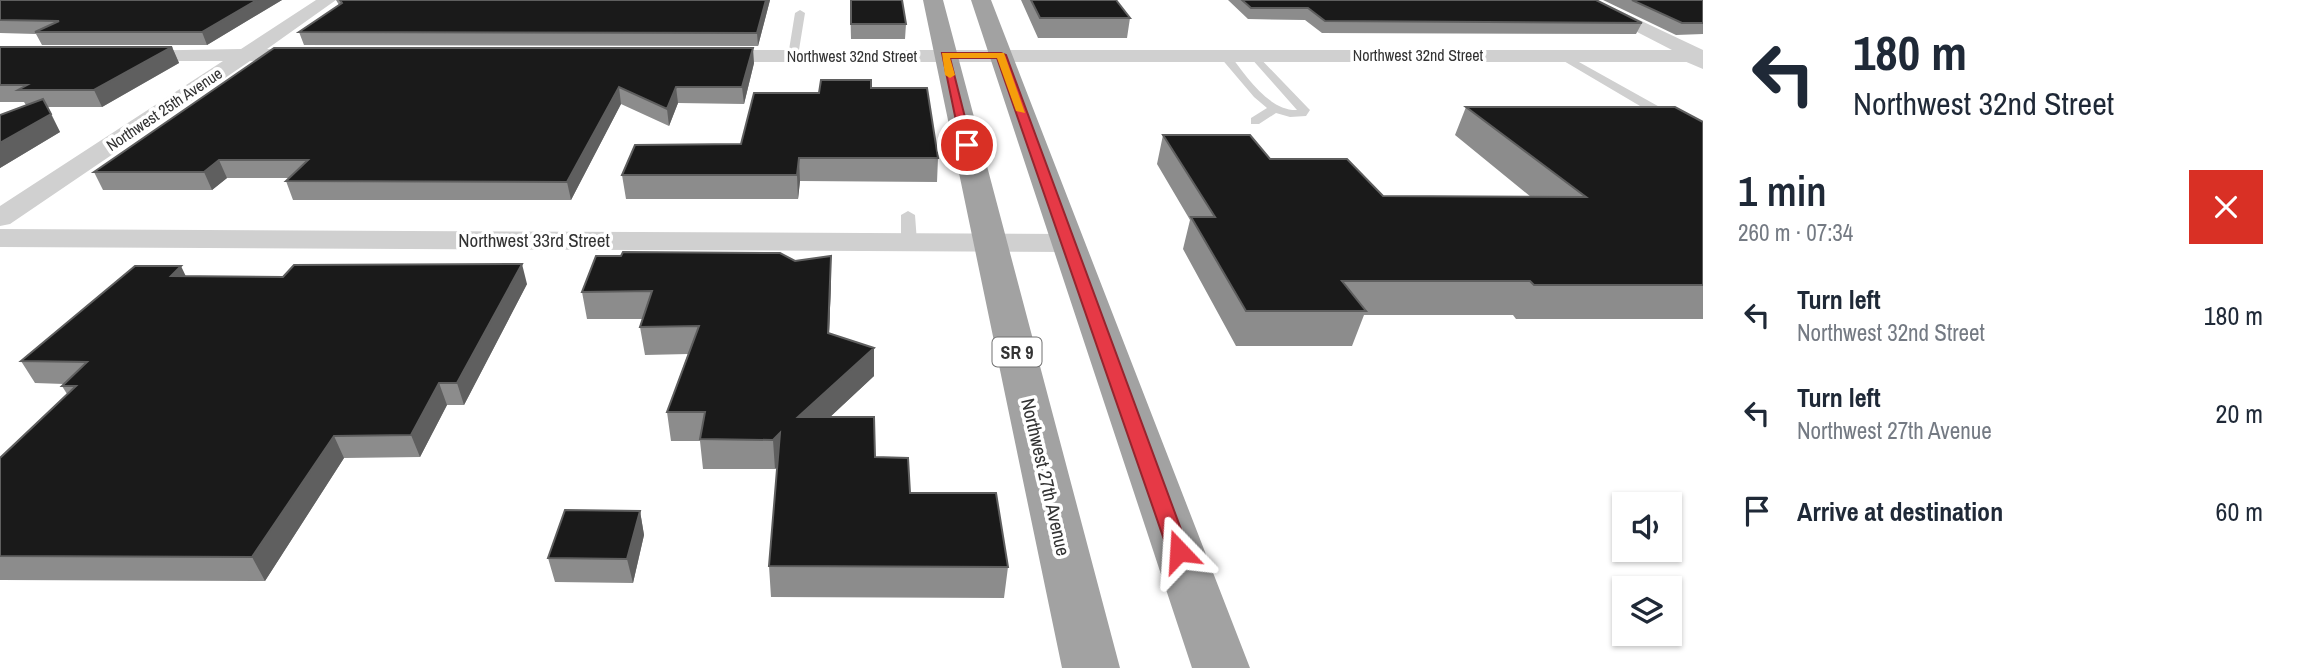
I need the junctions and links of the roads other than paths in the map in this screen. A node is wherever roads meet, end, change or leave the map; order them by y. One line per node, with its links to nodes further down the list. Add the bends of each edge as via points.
1 (328, 0): 7 (street, Northwest 25th Avenue)
2 (933, 0): 10 (highway, Northwest 27th Avenue / SR 9)
3 (981, 0): 11 (highway)
4 (1583, 0): 16 (street)
5 (800, 13): 15 (lane)
6 (109, 55): 7 (street)
7 (245, 55): 8 (street); 20 (street, Northwest 25th Avenue)
8 (327, 55)
9 (683, 55): 15 (street, Northwest 32nd Street)
10 (945, 55): 11 (street, Northwest 32nd Street); 15 (street, Northwest 32nd Street); 22 (highway, Northwest 27th Avenue / SR 9)
11 (1001, 55): 12 (street, Northwest 32nd Street); 23 (highway)
12 (1224, 55): 13 (street, Northwest 32nd Street); 17 (lane)
13 (1254, 55): 14 (street, Northwest 32nd Street); 17 (lane, via 1304,110 1294,114)
14 (1561, 55): 16 (street, Northwest 32nd Street); 18 (lane)
15 (793, 56)
16 (1697, 58)
17 (1274, 109): 19 (lane)
18 (1661, 113)
19 (1255, 121)
20 (0, 218)
21 (0, 238): 22 (street, Northwest 33rd Street, via 909,229)
22 (992, 242): 23 (street, Northwest 33rd Street); 24 (highway, Northwest 27th Avenue / SR 9)
23 (1068, 243): 25 (highway)
24 (1091, 668)
25 (1221, 668)

